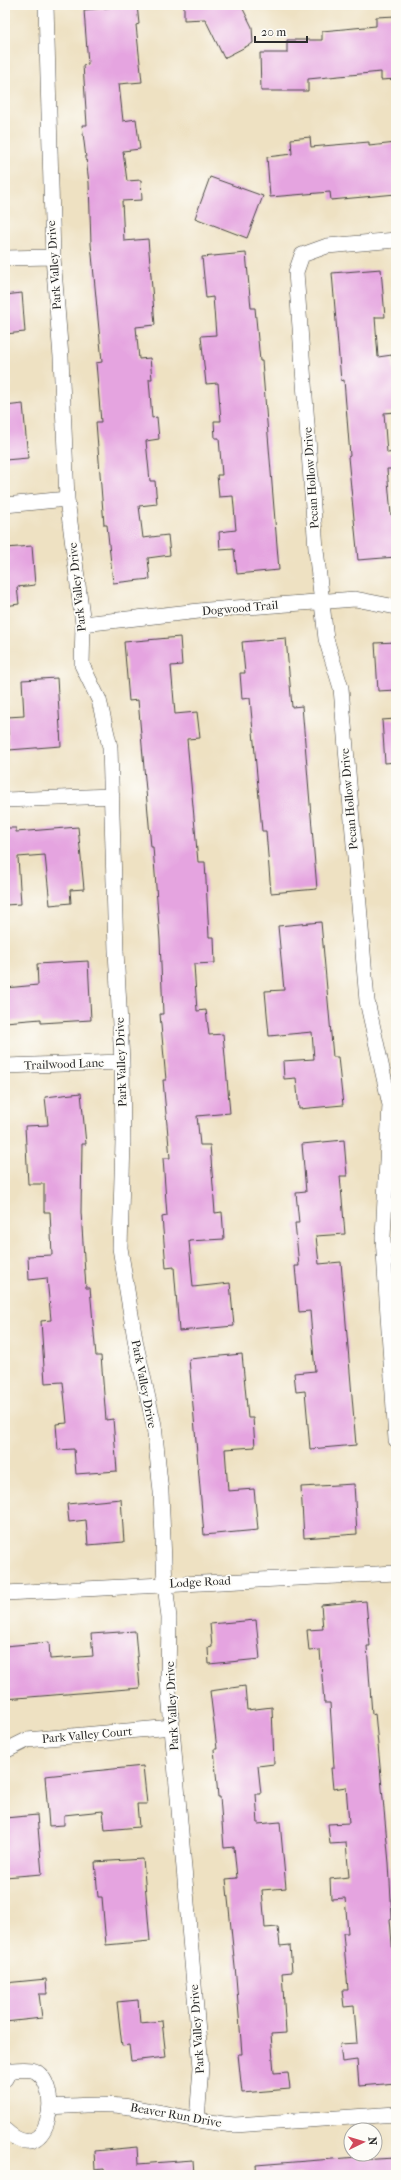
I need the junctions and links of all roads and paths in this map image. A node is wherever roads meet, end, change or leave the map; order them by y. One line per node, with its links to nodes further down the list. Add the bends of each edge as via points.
1 (46, 5): 3 (street, Park Valley Drive)
2 (396, 240): 7 (street, Pecan Hollow Drive, via 327,246 302,255 296,272)
3 (53, 257): 4 (street); 5 (street, Park Valley Drive, via 61,357)
4 (5, 258)
5 (67, 500): 6 (street); 9 (street, Park Valley Drive)
6 (5, 505)
7 (322, 602): 8 (street, Dogwood Trail, via 354,599); 9 (street, Dogwood Trail, via 208,610); 14 (street, Pecan Hollow Drive, via 326,640 341,688 367,1001 390,1105 383,1237)
8 (396, 607)
9 (83, 624): 10 (street, Park Valley Drive, via 82,665 98,700 110,747)
10 (112, 796): 11 (street); 12 (street, Park Valley Drive)
11 (5, 800)
12 (122, 1062): 13 (street, Trailwood Lane); 16 (street, Park Valley Drive, via 120,1248 136,1345 154,1425 161,1492)
13 (5, 1066)
14 (396, 1440)
15 (396, 1573): 16 (street, Lodge Road)
16 (165, 1584): 17 (street, Lodge Road); 18 (street, Park Valley Drive, via 169,1618 168,1681)
17 (5, 1593)
18 (172, 1727): 19 (street, Park Valley Court, via 27,1740); 23 (street, Park Valley Drive, via 201,2067)
19 (5, 1751)
20 (5, 2079): 21 (street, via 10,2070 25,2069 35,2072 44,2082)
21 (51, 2107): 23 (street, Beaver Run Drive, via 120,2106 155,2110); 24 (street, via 44,2130 36,2138 27,2142 15,2139)
22 (396, 2114): 23 (street, Beaver Run Drive, via 235,2125)
23 (197, 2120)
24 (5, 2130)

